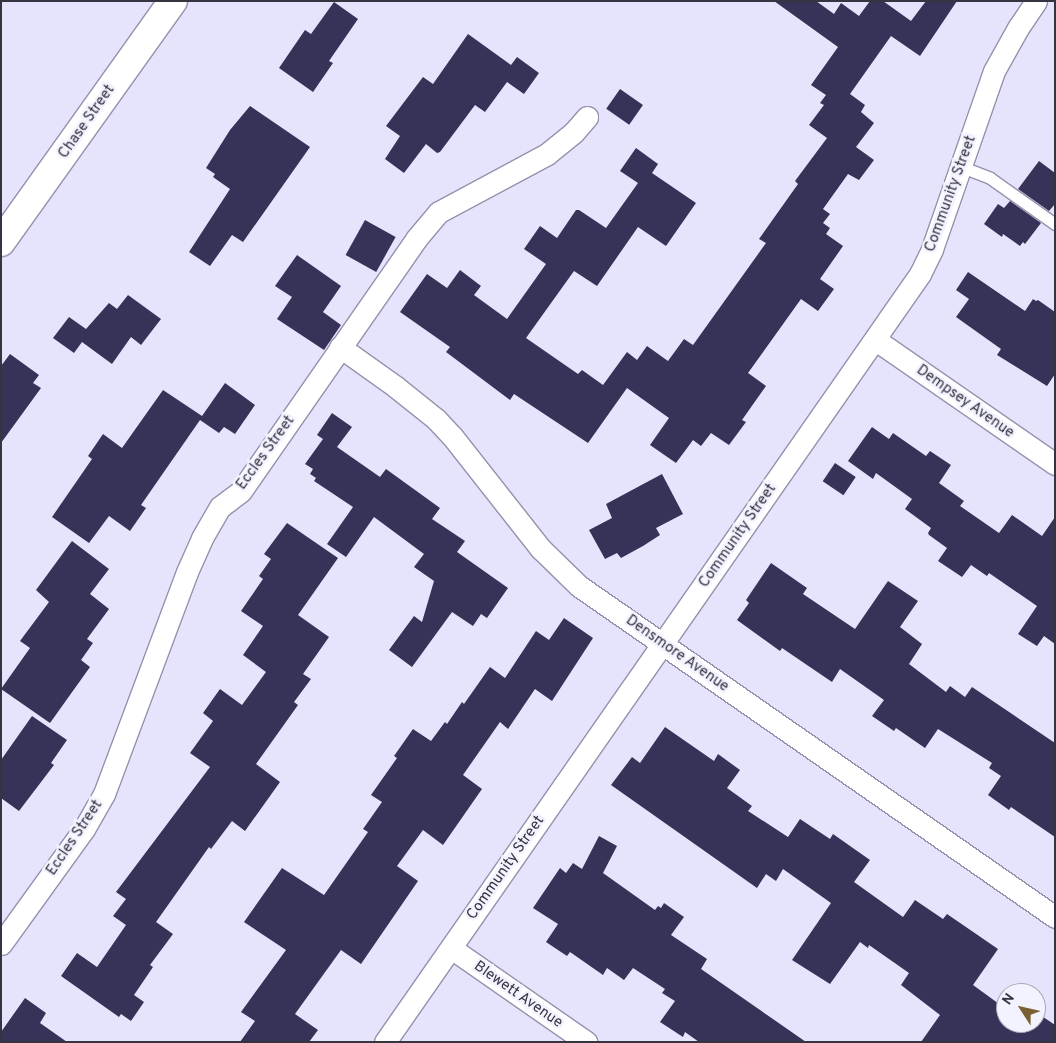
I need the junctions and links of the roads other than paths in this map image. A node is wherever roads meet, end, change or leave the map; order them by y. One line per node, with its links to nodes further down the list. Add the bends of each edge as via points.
1 (173, 1): 6 (street, Chase Street)
2 (1036, 1): 4 (street, Community Street, via 994,71)
3 (587, 117): 8 (street, Eccles Street, via 546,154 439,212 416,238)
4 (962, 167): 5 (lane, via 990,178); 7 (street, Community Street, via 920,274)
5 (1055, 224)
6 (1, 242)
7 (876, 340): 9 (street, Dempsey Avenue); 10 (street, Community Street)
8 (340, 347): 10 (street, Densmore Avenue, via 436,419 526,532 579,586); 12 (street, Eccles Street, via 241,491 220,507 187,572 104,794 84,829)
9 (1055, 464)
10 (662, 644): 11 (street, Densmore Avenue); 13 (street, Community Street)
11 (1055, 917)
12 (1, 944)
13 (451, 948): 14 (street, Community Street); 15 (street, Blewett Avenue)
14 (386, 1042)
15 (586, 1042)

